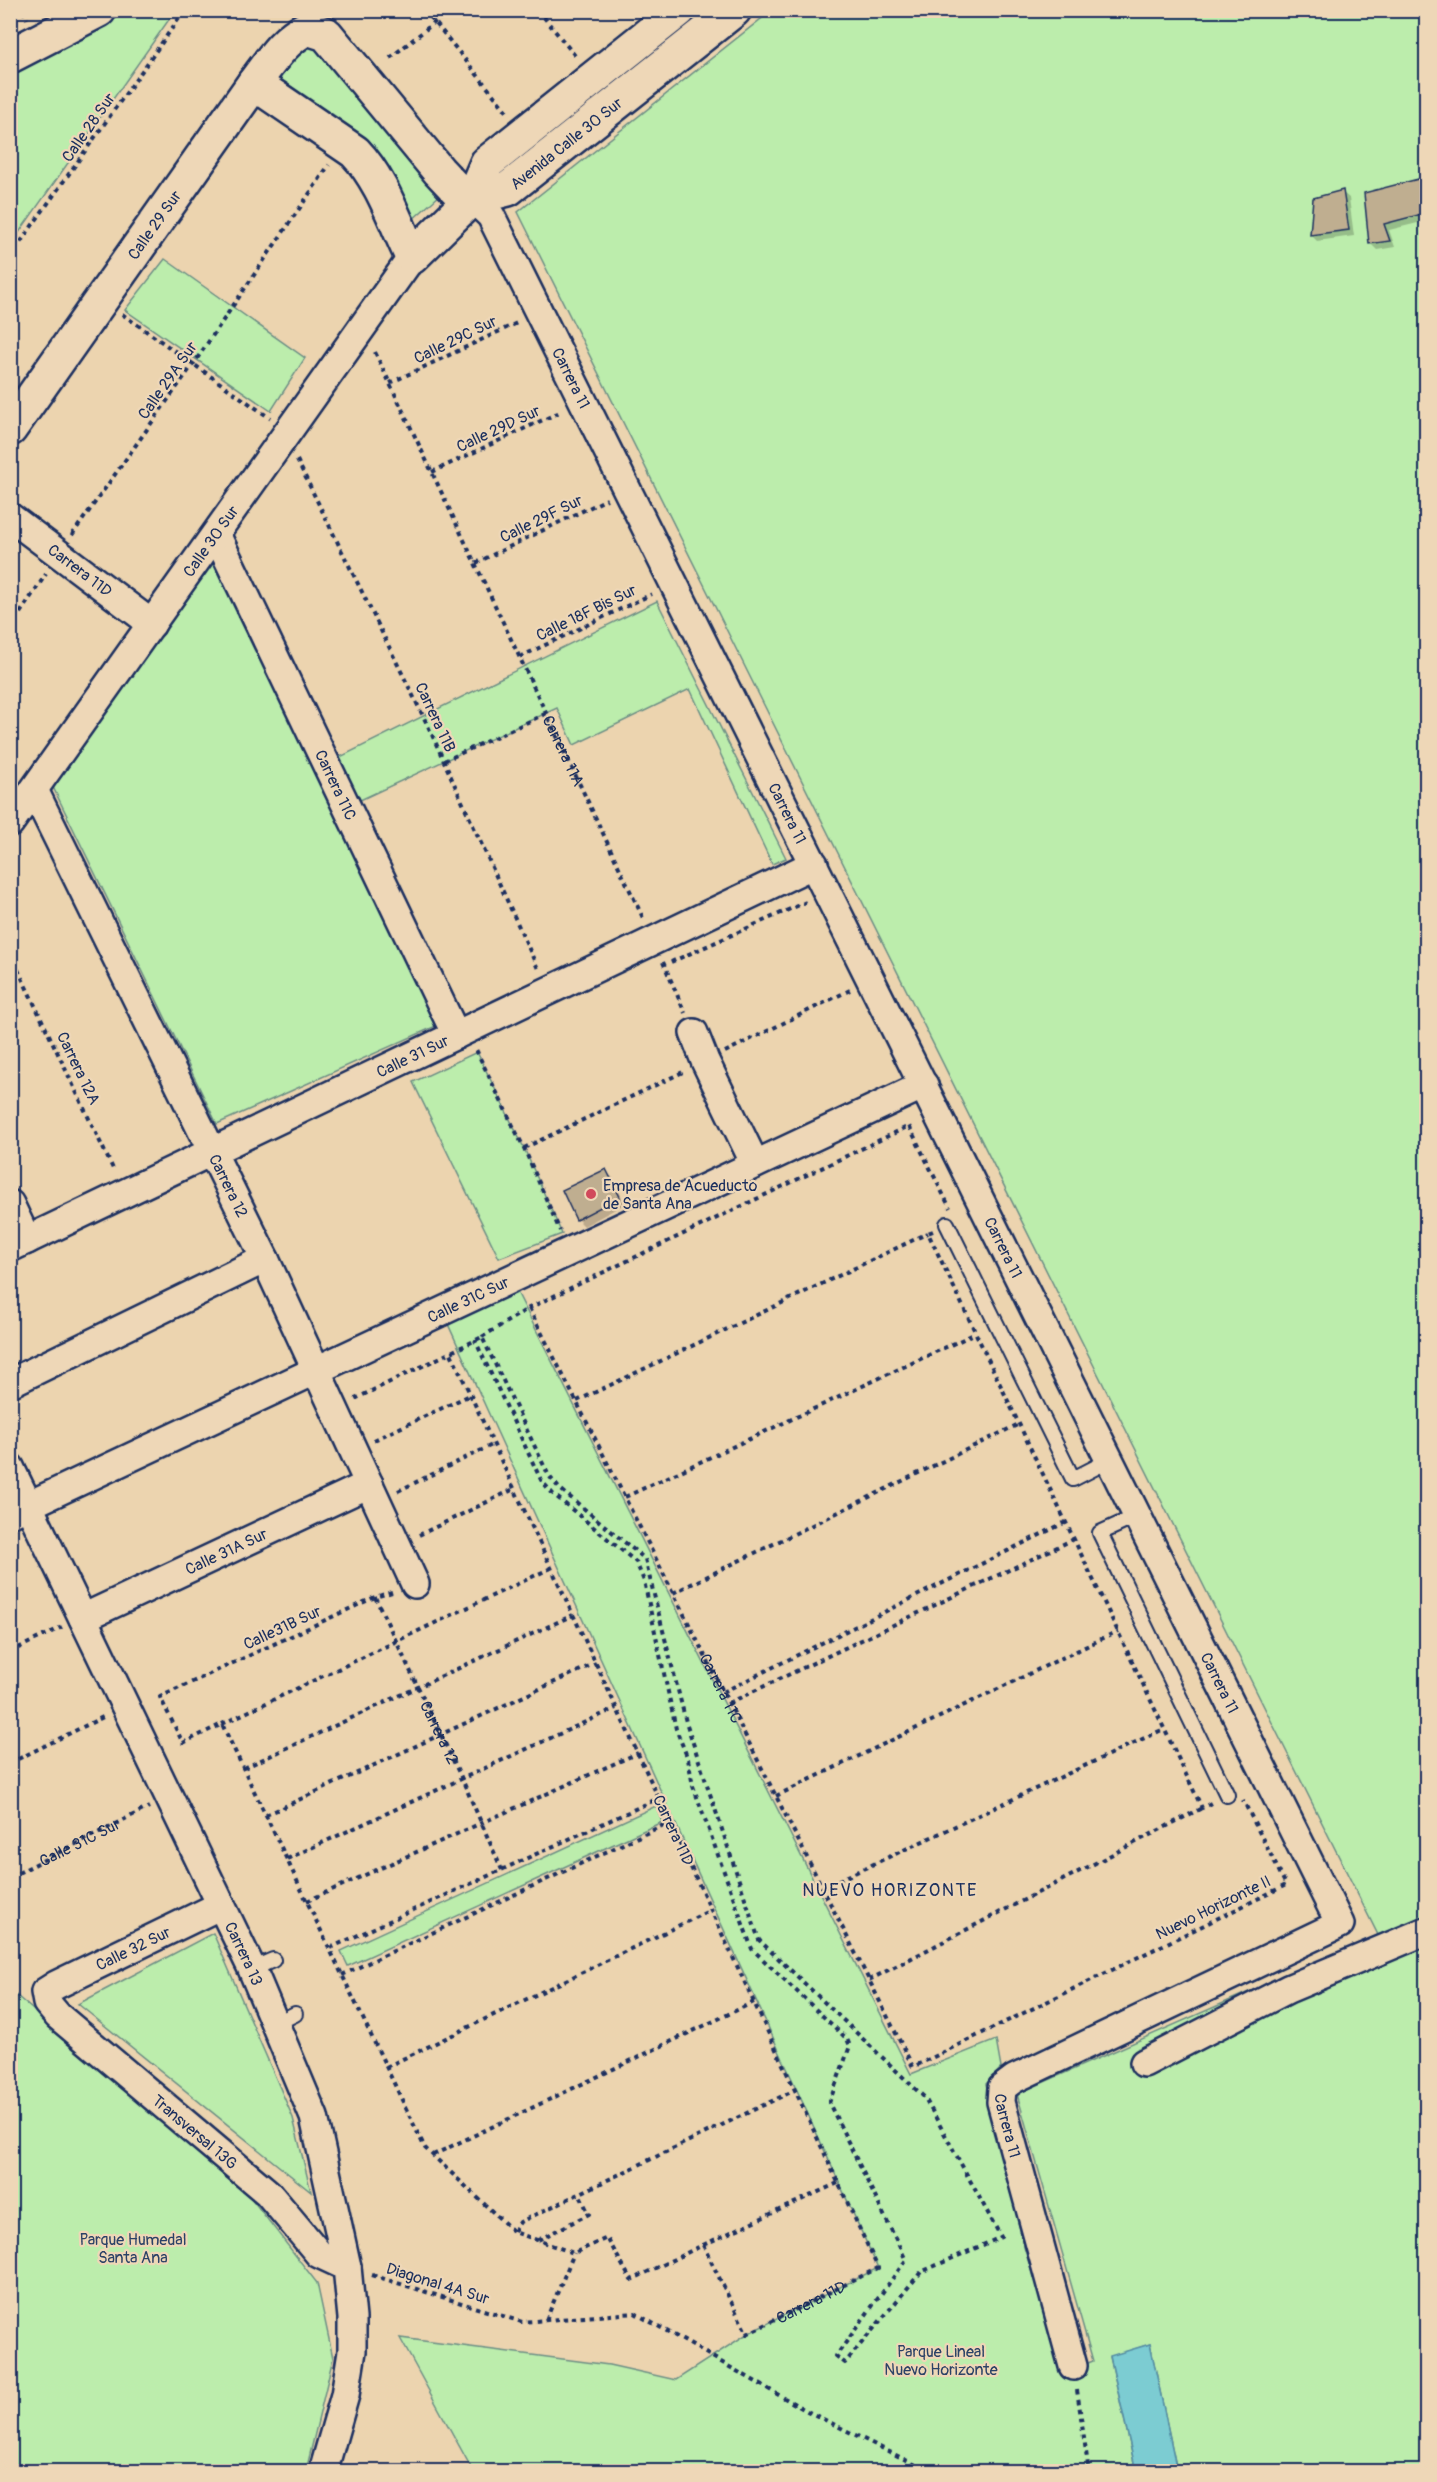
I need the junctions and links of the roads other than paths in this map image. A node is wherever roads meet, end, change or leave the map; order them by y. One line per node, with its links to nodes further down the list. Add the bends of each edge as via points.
1 (99, 10): 5 (street)
2 (679, 10): 7 (street, Avenida Calle 30 Sur, via 487,163)
3 (734, 10): 7 (street, Avenida Calle 30 Sur, via 508,189)
4 (307, 28): 6 (street, Calle 29 Sur, via 293,34); 7 (street, Carrera 11, via 326,34 439,171 456,189)
5 (10, 56)
6 (254, 83): 8 (street, via 364,161); 9 (street, Calle 29 Sur)
7 (472, 198): 8 (street); 15 (street, Carrera 11, via 491,216)
8 (412, 257): 11 (street, Calle 30 Sur, via 292,443)
9 (10, 429)
10 (10, 517): 12 (street, Carrera 11D)
11 (216, 534): 12 (street, Calle 30 Sur); 17 (street, Carrera 11C)
12 (152, 624): 13 (street, Calle 30 Sur)
13 (34, 790): 14 (street, Calle 30 Sur); 19 (street, Carrera 12)
14 (10, 823)
15 (814, 864): 17 (street, Calle 31 Sur); 18 (street, Carrera 11)
16 (694, 1034): 20 (street)
17 (456, 1035): 19 (street, Calle 31 Sur)
18 (924, 1085): 20 (street, Calle 31C Sur); 27 (street, Carrera 11)
19 (213, 1153): 23 (street, Calle 31 Sur); 24 (street, Carrera 12)
20 (755, 1164): 25 (street, Calle 31C Sur)
21 (10, 1204): 23 (street)
22 (947, 1224): 27 (lane, via 1073,1479)
23 (19, 1244)
24 (265, 1259): 25 (street, Carrera 12); 26 (street)
25 (318, 1370): 29 (street, Carrera 12); 30 (street, Calle 31C Sur)
26 (10, 1383)
27 (1110, 1460): 31 (street, Carrera 11)
28 (10, 1467): 30 (street, Carrera 13)
29 (369, 1484): 32 (street, Carrera 12); 33 (street, Calle 31A Sur)
30 (20, 1510): 33 (street, Carrera 13)
31 (1137, 1516): 34 (lane, via 1100,1533); 42 (street, Carrera 11, via 1340,1924 1002,2088 1001,2102)
32 (415, 1584)
33 (72, 1622): 35 (street, Carrera 13)
34 (1227, 1795)
35 (221, 1905): 37 (street, Calle 32 Sur); 39 (street, Carrera 13, via 263,1964 286,2019 315,2117)
36 (1426, 1931): 38 (street, via 1288,1989)
37 (45, 1992): 40 (street, Transversal 13G, via 47,2003 58,2016 268,2193)
38 (1144, 2063)
39 (332, 2200): 40 (street); 41 (street, Carrera 13)
40 (293, 2223): 41 (street, Transversal 13G, via 319,2254)
41 (346, 2267): 43 (street, Carrera 13, via 352,2351 345,2395)
42 (1073, 2366)
43 (323, 2472)

